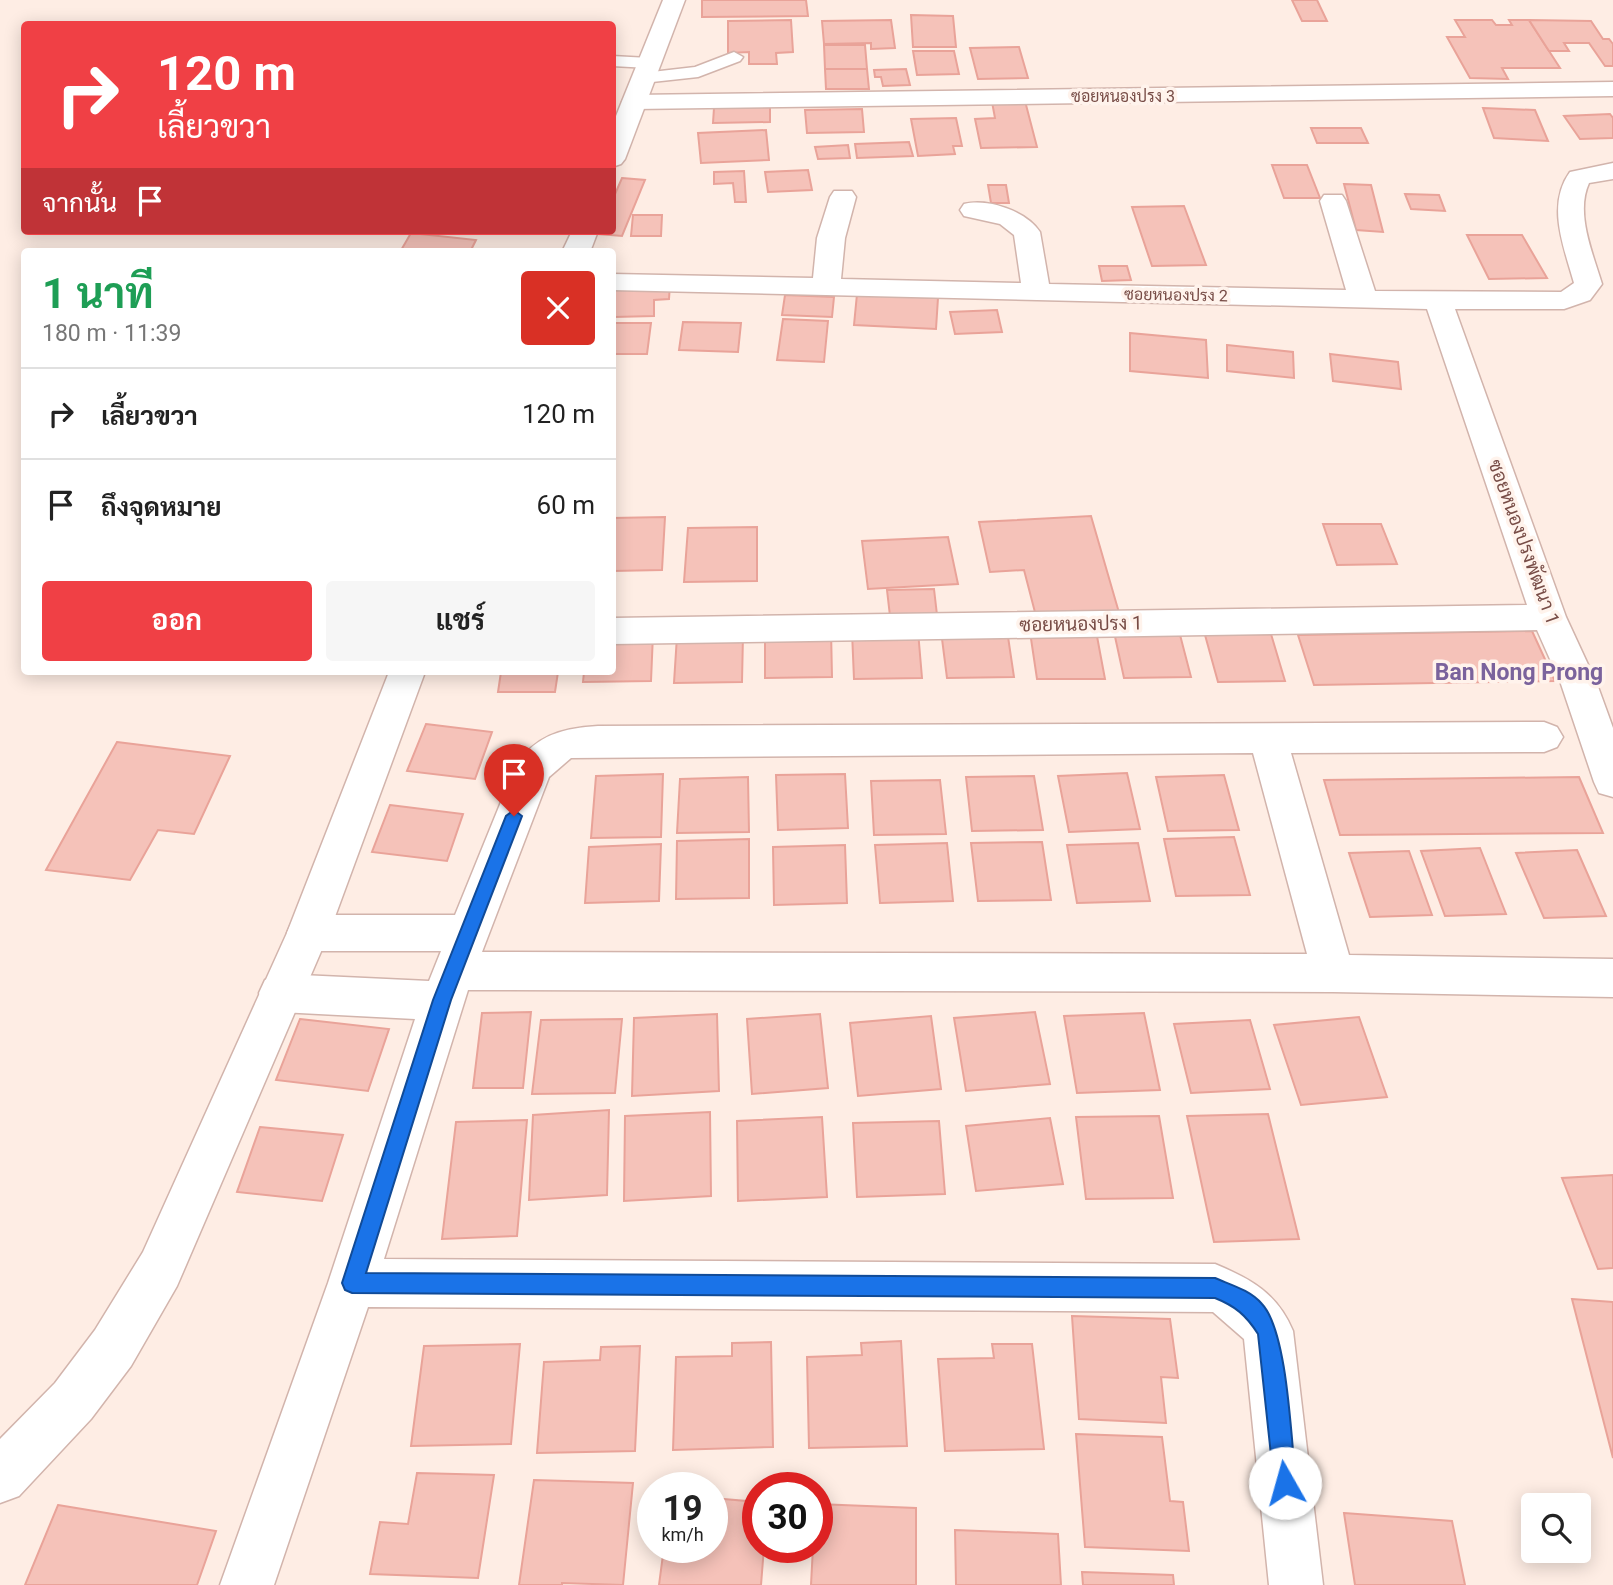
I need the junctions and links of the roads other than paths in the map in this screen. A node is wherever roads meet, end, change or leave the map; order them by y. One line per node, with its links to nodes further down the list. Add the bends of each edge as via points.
1 (674, 0): 4 (street)
2 (734, 57): 4 (lane, via 698,72)
3 (616, 62): 4 (lane)
4 (646, 71): 6 (street)
5 (1613, 89): 6 (street, ซอยหนองปรง 3)
6 (634, 102): 7 (street)
7 (616, 149)
8 (1613, 171): 16 (street, ซอยหนองปรง 2, via 1579,177 1571,188 1574,228 1588,284 1580,294 1564,300)
9 (842, 197): 13 (street)
10 (1333, 201): 15 (street)
11 (973, 210): 14 (street, via 1009,218 1027,232)
12 (616, 282): 13 (street, ซอยหนองปรง 2)
13 (826, 285): 14 (street, ซอยหนองปรง 2)
14 (1036, 292): 15 (street, ซอยหนองปรง 2)
15 (1363, 299): 16 (street, ซอยหนองปรง 2)
16 (1438, 300): 17 (street, ซอยหนองปรงพัฒนา 1)
17 (1549, 617): 18 (street, ซอยหนองปรง 1); 22 (street, ซอยหนองปรงพัฒนา 1, via 1579,684)
18 (616, 631)
19 (406, 675): 23 (street)
20 (1544, 737): 21 (street)
21 (1268, 739): 24 (street, via 566,743 547,751 533,769); 25 (street)
22 (1613, 782)
23 (308, 933): 24 (street); 27 (street)
24 (455, 968): 25 (street); 27 (street); 28 (street)
25 (1333, 973): 26 (street)
26 (1613, 978)
27 (280, 993): 29 (street, via 160,1269 113,1348 73,1401)
28 (352, 1283): 30 (street); 31 (street, via 1215,1288 1255,1310 1268,1331)
29 (0, 1477)
30 (247, 1585)
31 (1296, 1585)

